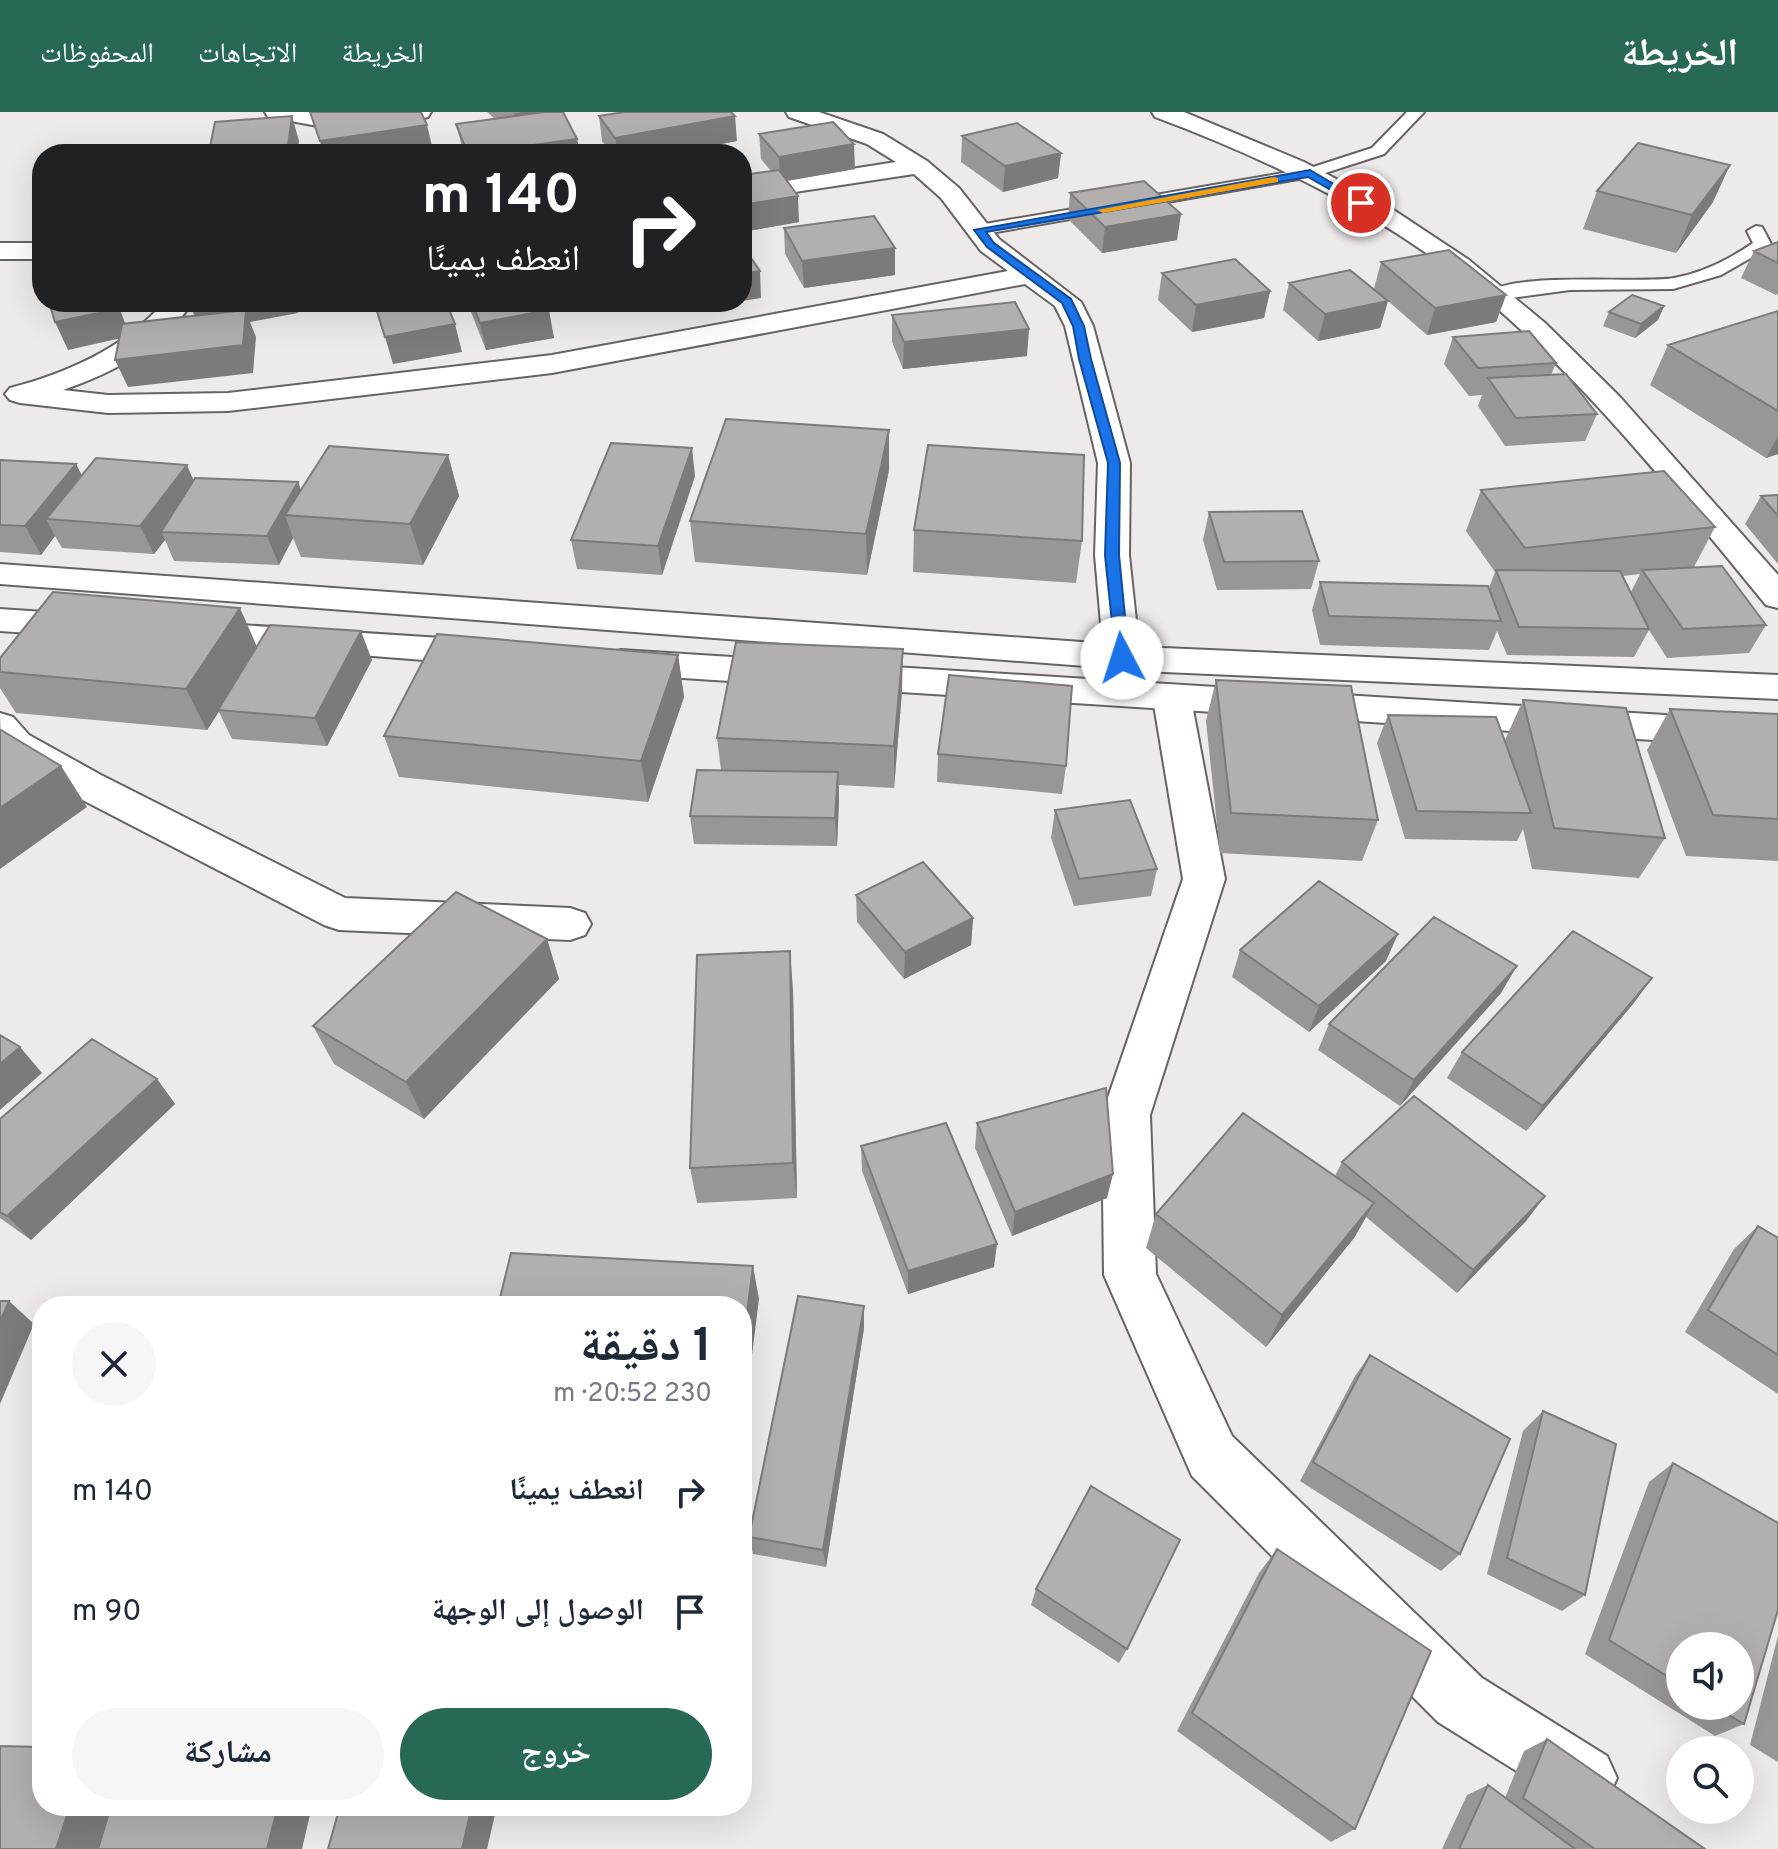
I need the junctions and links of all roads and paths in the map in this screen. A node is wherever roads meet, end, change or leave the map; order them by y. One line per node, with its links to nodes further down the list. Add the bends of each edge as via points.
1 (276, 112): 2 (street, via 318,119)
2 (420, 112)
3 (797, 112): 6 (street, via 875,139)
4 (1163, 112): 7 (street)
5 (1416, 112): 7 (lane, via 1378,151)
6 (919, 166): 8 (street); 9 (street, via 950,193)
7 (1310, 173): 9 (lane); 14 (street, via 1411,232)
8 (752, 191)
9 (979, 230): 13 (street)
10 (1756, 231): 14 (lane, via 1762,244 1749,255 1680,281 1578,284)
11 (0, 251): 12 (street)
12 (32, 251)
13 (1028, 275): 16 (street, via 552,364 228,402 108,404); 21 (street, via 1067,302 1079,326 1114,463 1112,555)
14 (1496, 294): 18 (street, via 1594,385)
15 (172, 312): 16 (street, via 159,329 127,352 77,376)
16 (10, 396)
17 (0, 574): 21 (street)
18 (1778, 597)
19 (0, 620): 20 (street)
20 (523, 655)
21 (1122, 658): 23 (street)
22 (586, 660): 24 (street)
23 (1778, 687)
24 (1172, 699): 26 (street); 28 (street, via 1204,879 1126,1115 1130,1275 1212,1456 1460,1700)
25 (0, 726): 27 (street, via 15,744 87,785 339,914)
26 (1778, 735)
27 (570, 924)
28 (1619, 1799)

